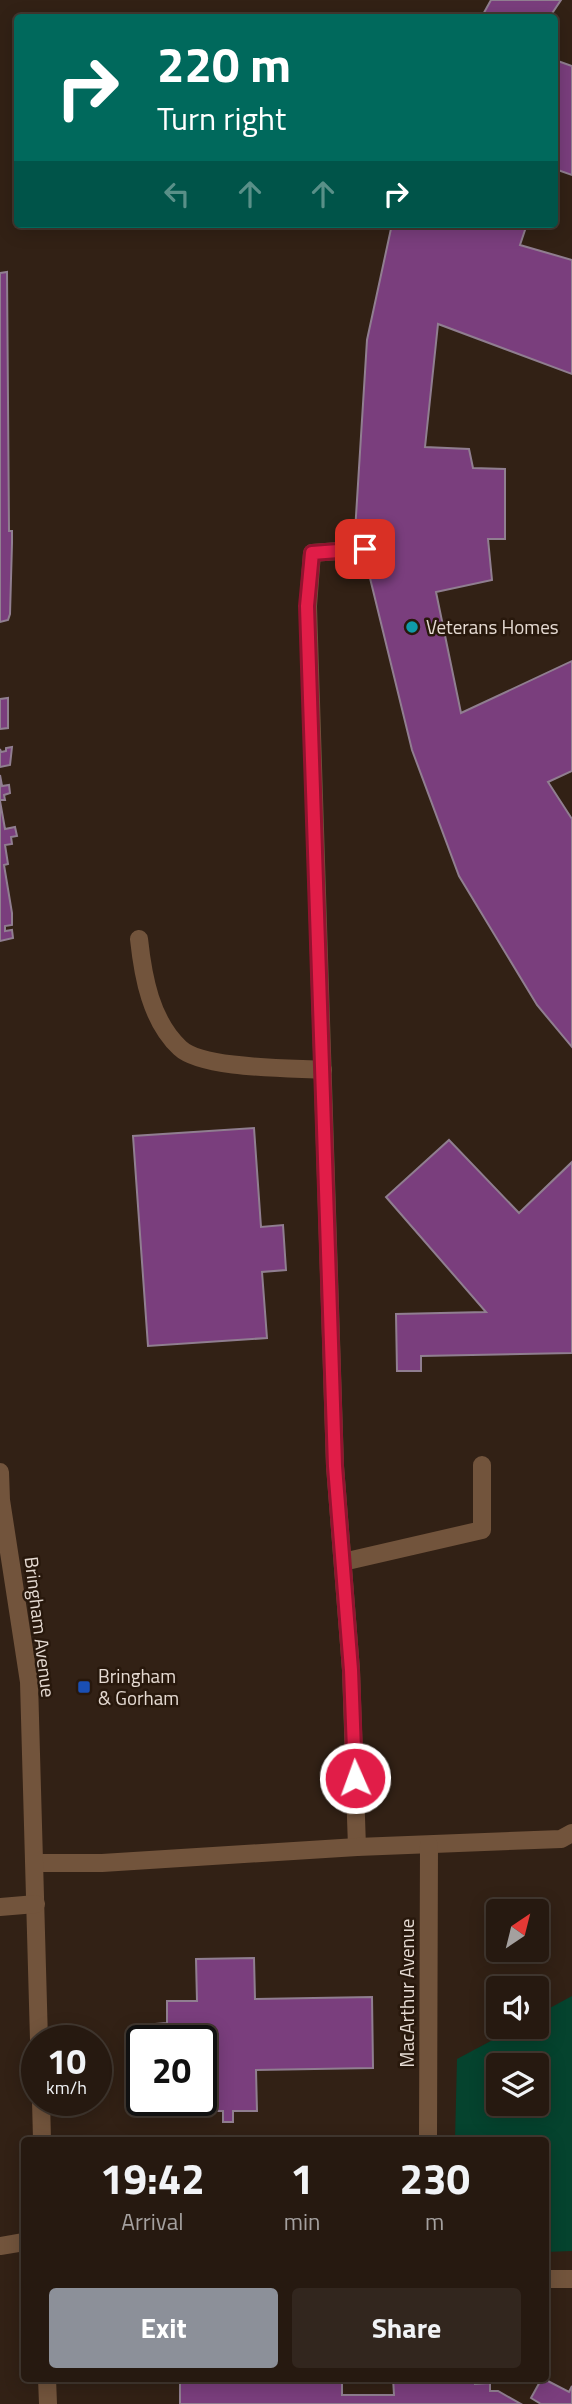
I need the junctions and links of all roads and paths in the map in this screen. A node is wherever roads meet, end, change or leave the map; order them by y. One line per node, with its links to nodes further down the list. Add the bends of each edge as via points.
1 (365, 549): 3 (street, via 312,553 307,606)
2 (139, 939): 3 (street, via 143,978 163,1027 181,1050 202,1059)
3 (323, 1070): 6 (street, via 335,1466)
4 (482, 1465): 6 (street, via 482,1530)
5 (0, 1472): 10 (street, Bringham Avenue, via 29,1682)
6 (343, 1562): 9 (street)
7 (572, 1833): 8 (street, via 561,1839)
8 (429, 1845): 9 (street); 16 (street, MacArthur Avenue)
9 (357, 1847): 10 (street)
10 (35, 1863): 11 (street, Bringham Avenue)
11 (36, 1904): 12 (street); 13 (street, Bringham Avenue)
12 (0, 1907)
13 (39, 2025)
14 (41, 2116): 15 (street)
15 (42, 2137)
16 (428, 2137)
17 (21, 2242): 18 (street)
18 (0, 2246)
19 (549, 2279): 20 (street)
20 (572, 2279)
21 (47, 2382): 22 (street)
22 (48, 2404)

